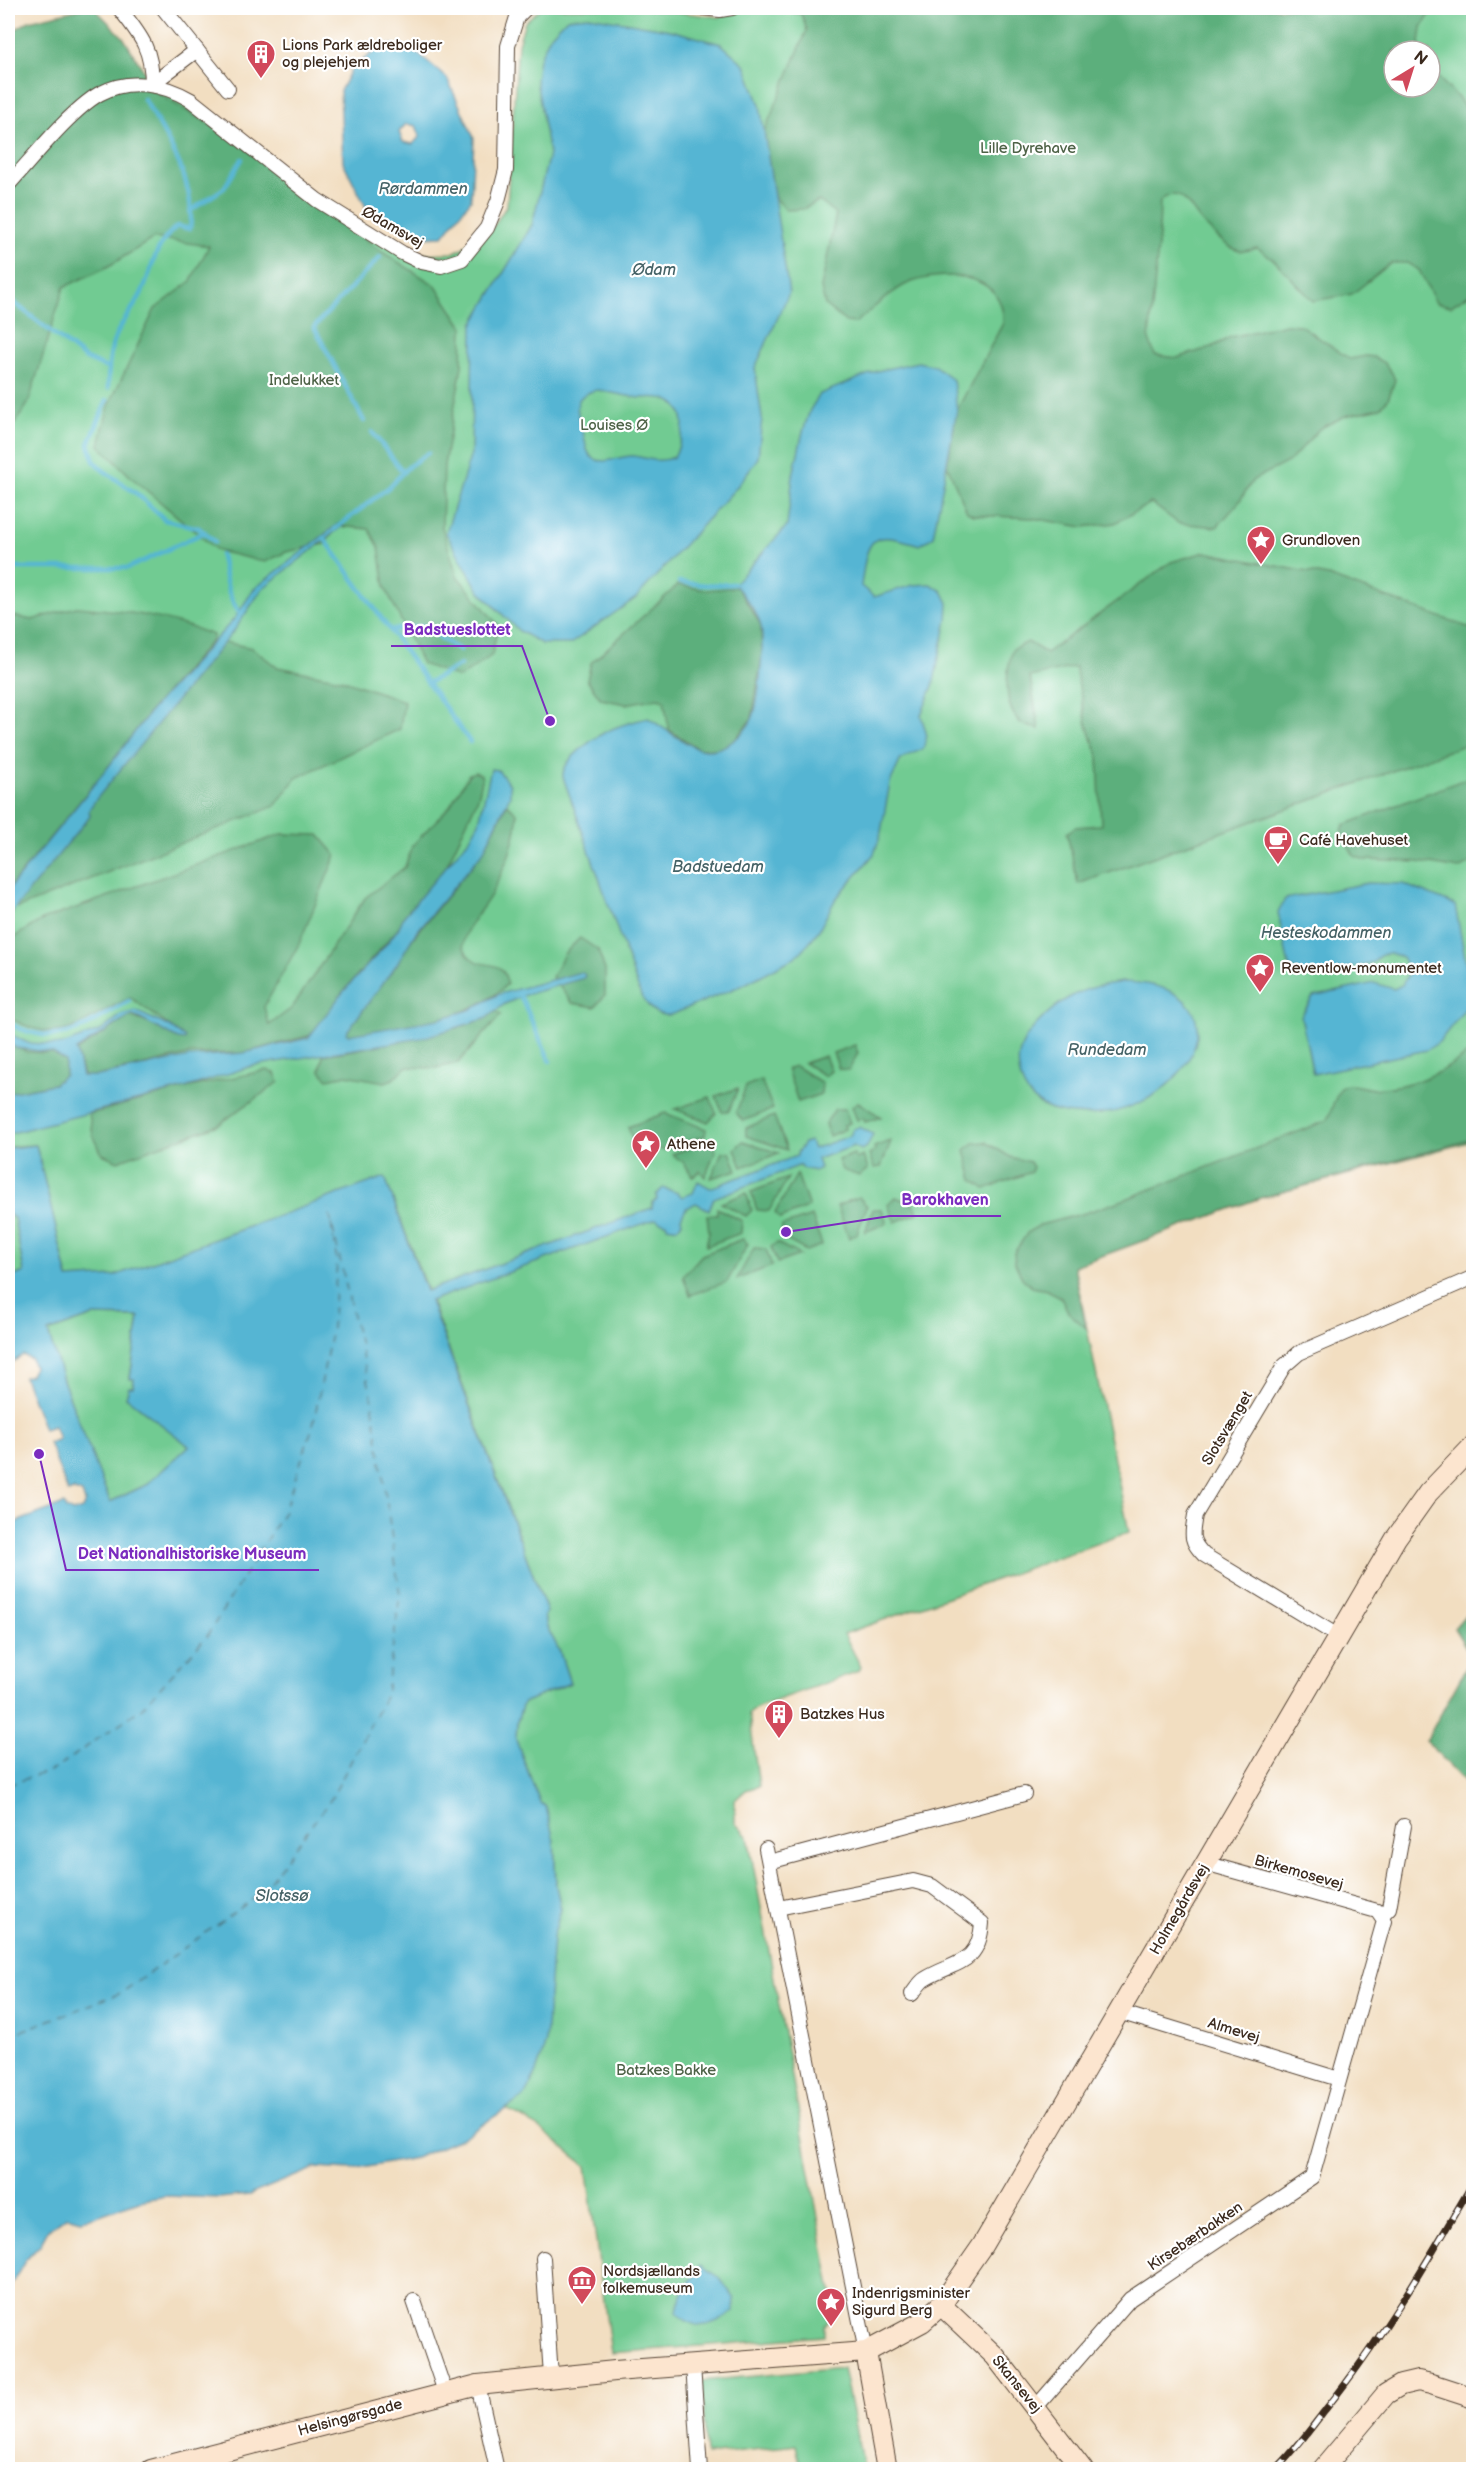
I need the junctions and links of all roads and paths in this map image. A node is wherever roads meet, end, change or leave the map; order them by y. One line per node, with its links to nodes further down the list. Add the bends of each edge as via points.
1 (119, 8): 7 (street, via 148,49)
2 (163, 8): 6 (street)
3 (702, 8): 4 (street)
4 (732, 8)
5 (518, 11): 7 (street, Ødamsvej, via 508,46 506,170 498,201 487,228 462,259 441,266 402,253 317,200 191,100 173,89)
6 (197, 50): 7 (street); 8 (street)
7 (152, 84): 9 (street, Ødamsvej, via 100,93)
8 (228, 89)
9 (8, 185)
10 (1473, 1278): 12 (street, Slotsvænget, via 1299,1353 1284,1366 1195,1515 1194,1544 1204,1555)
11 (1473, 1445): 12 (street, Holmegårdsvej, via 1428,1493 1396,1538)
12 (1338, 1636): 15 (street, Holmegårdsvej)
13 (1024, 1794): 16 (street, via 768,1856)
14 (1404, 1826): 17 (street, via 1389,1908)
15 (1205, 1863): 17 (street, Birkemosevej); 19 (street, Holmegårdsvej)
16 (778, 1908): 18 (street, via 913,1881 932,1886 982,1923 981,1940 964,1961 923,1980); 24 (street)
17 (1382, 1915): 20 (street, via 1384,1921)
18 (912, 1994)
19 (1119, 2012): 20 (street, Almevej); 23 (street, Holmegårdsvej, via 982,2246)
20 (1339, 2079): 30 (street, Kirsebærbakken, via 1312,2177 1130,2299)
21 (543, 2258): 26 (street)
22 (414, 2301): 28 (street)
23 (941, 2305): 24 (street, Holmegårdsvej, via 922,2322); 30 (street, Skansevej, via 995,2356)
24 (866, 2352): 25 (street, Helsingørsgade); 34 (street)
25 (693, 2365): 26 (street, Helsingørsgade); 33 (street)
26 (551, 2376): 27 (street, Helsingørsgade)
27 (478, 2385): 28 (street, Helsingørsgade); 32 (street)
28 (445, 2392): 31 (street, Helsingørsgade)
29 (1473, 2398): 36 (street, via 1418,2381 1401,2385 1386,2394)
30 (1036, 2407): 35 (street, Skansevej)
31 (163, 2468)
32 (497, 2469)
33 (700, 2469)
34 (887, 2469)
35 (1083, 2469)
36 (1322, 2469)

